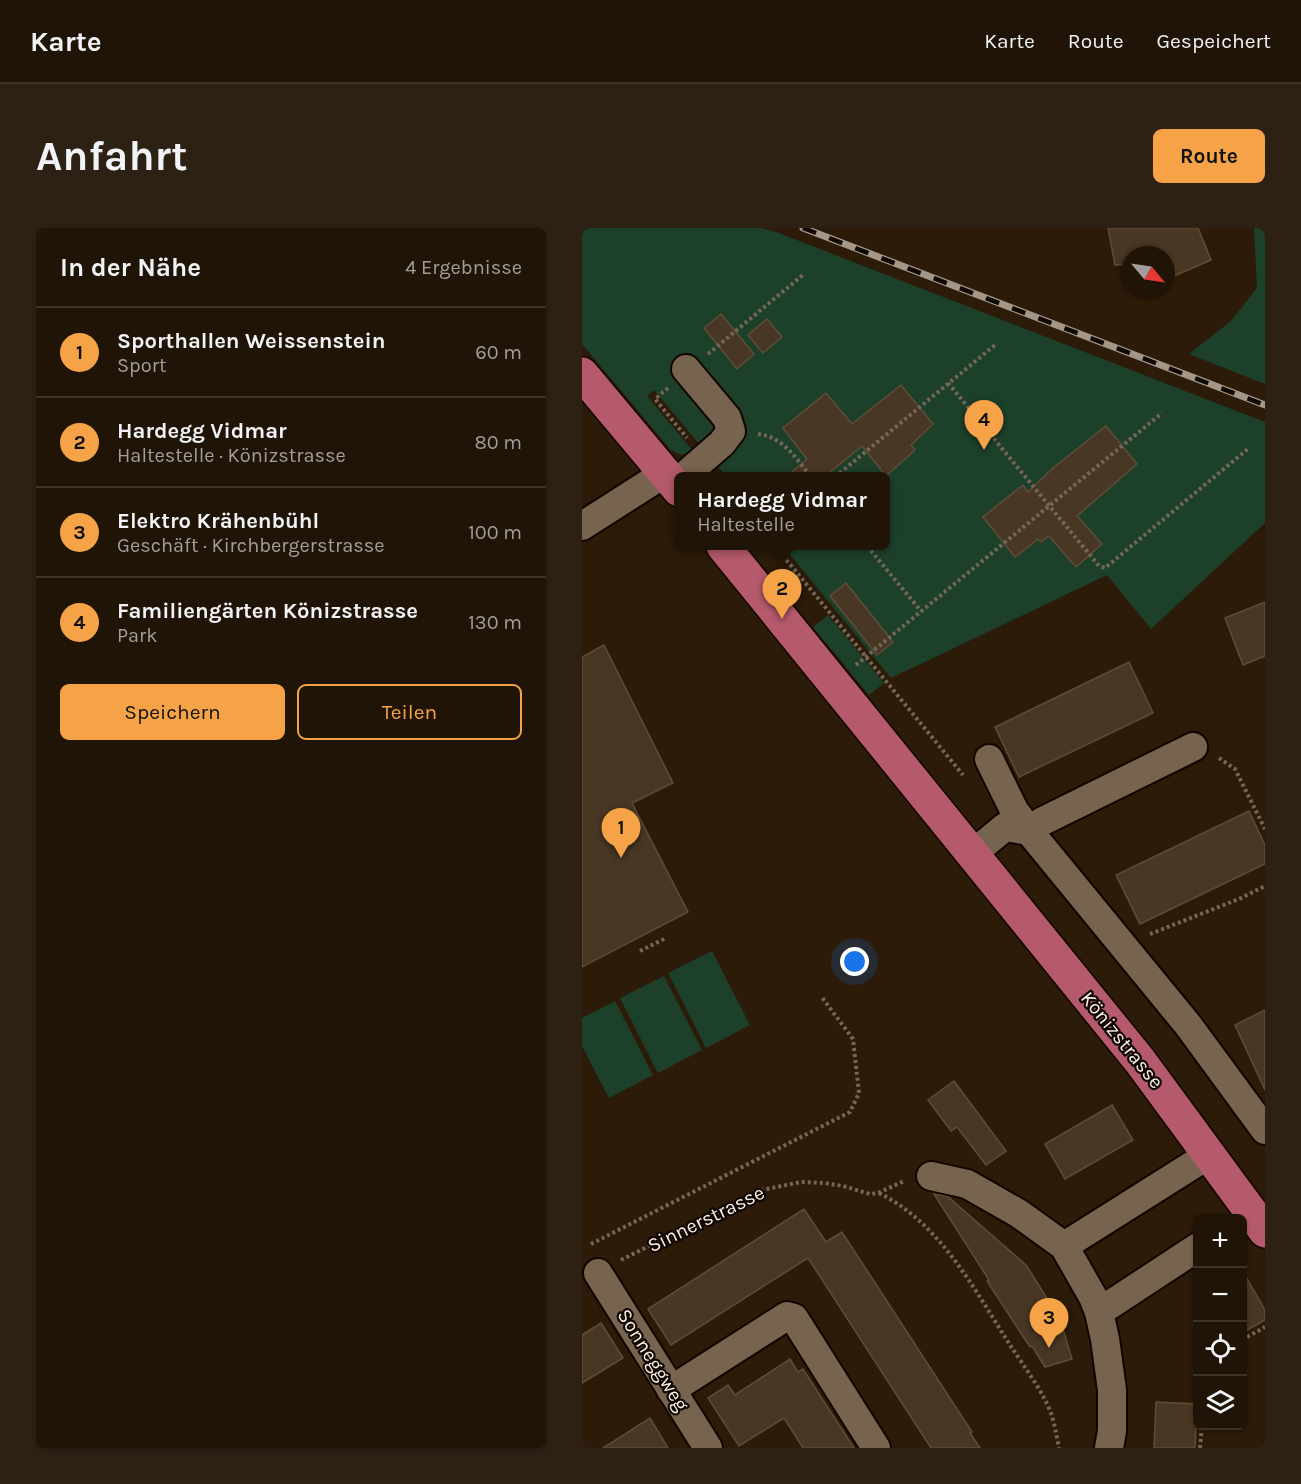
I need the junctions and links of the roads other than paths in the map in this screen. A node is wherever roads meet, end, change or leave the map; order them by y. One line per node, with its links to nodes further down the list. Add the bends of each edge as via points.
1 (687, 370): 3 (street, via 727,418 730,431 722,443)
2 (582, 374): 4 (main road)
3 (687, 472)
4 (674, 479)
5 (674, 482): 6 (street)
6 (582, 526)
7 (726, 550): 11 (main road, Könizstrasse)
8 (1193, 747): 10 (street)
9 (989, 759): 10 (street)
10 (1029, 831): 11 (street, via 1005,827); 12 (street, via 1188,1025)
11 (971, 855): 13 (main road, Könizstrasse, via 1140,1061)
12 (1265, 1130)
13 (1210, 1154): 15 (main road, Könizstrasse); 16 (street)
14 (931, 1176): 16 (street, via 967,1184 1018,1213)
15 (1253, 1220)
16 (1064, 1246): 19 (street)
17 (1193, 1250): 19 (street)
18 (598, 1273): 20 (street, Sonneggweg)
19 (1099, 1312): 23 (street, via 1112,1390)
20 (671, 1390): 21 (street, Sonneggweg); 22 (street, via 787,1316 794,1318)
21 (708, 1448)
22 (876, 1448)
23 (1109, 1448)

